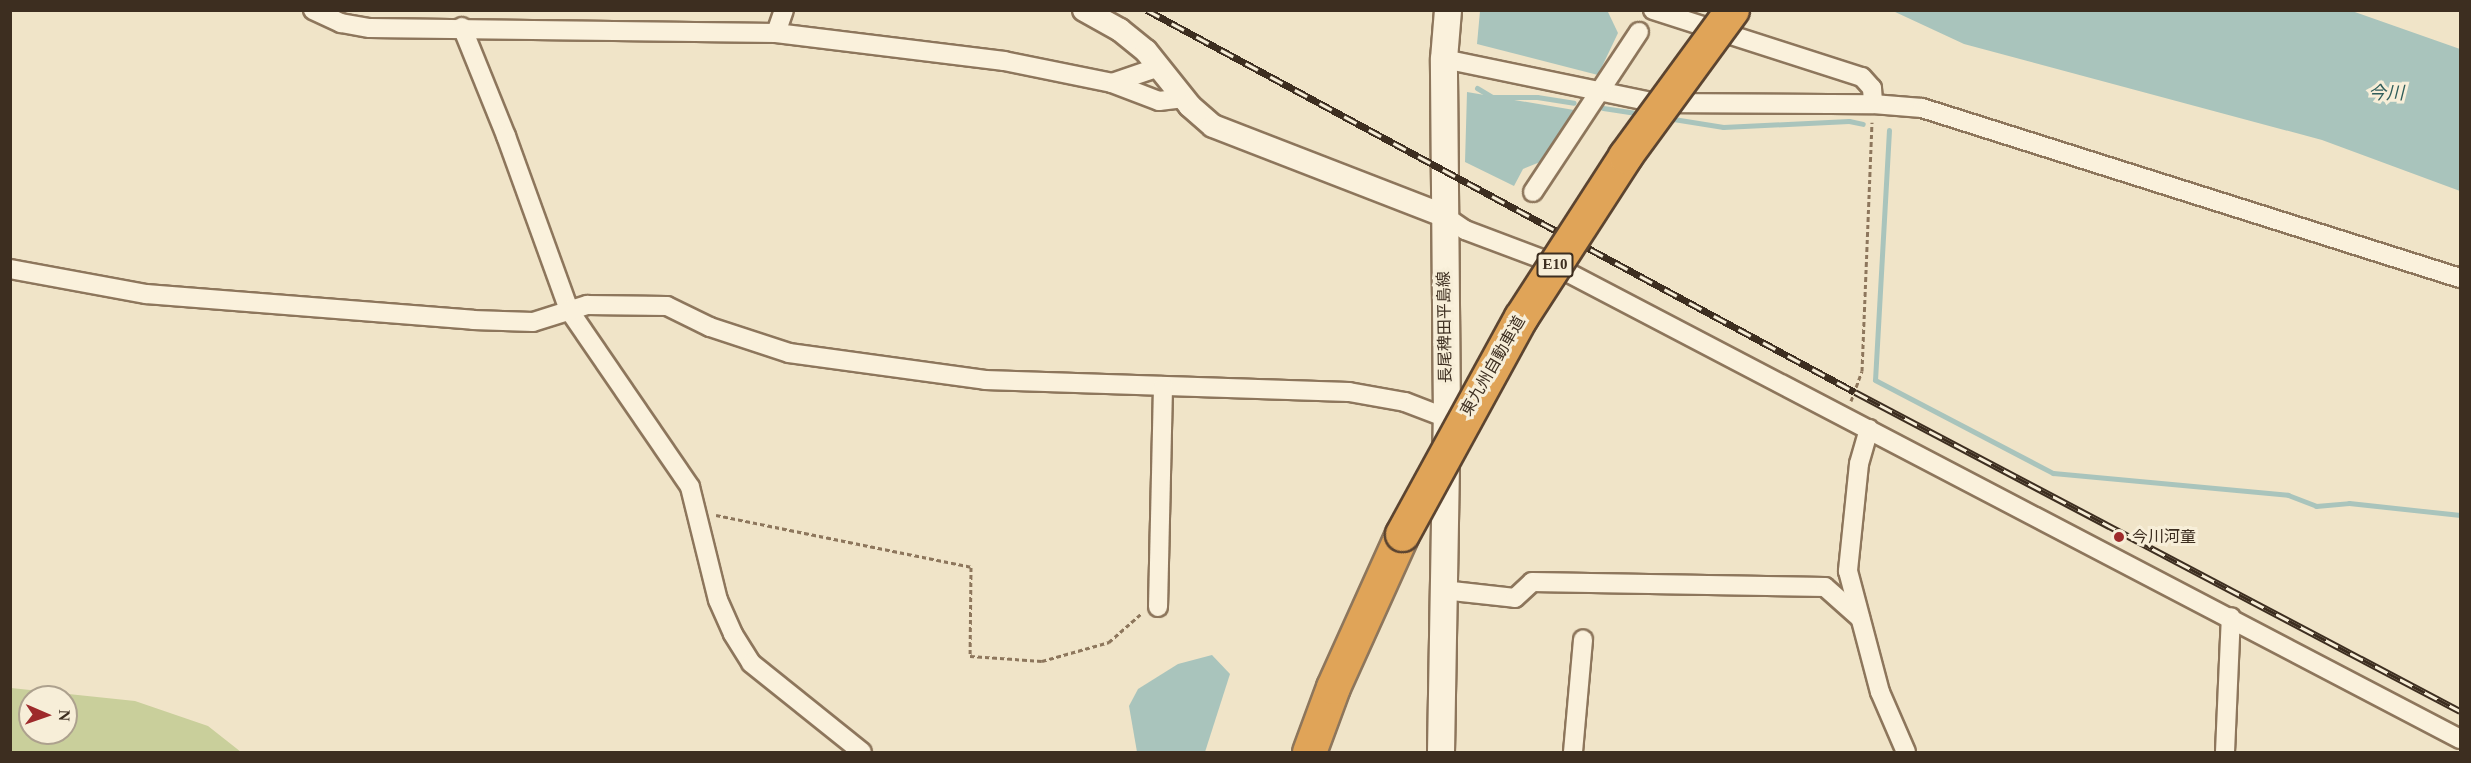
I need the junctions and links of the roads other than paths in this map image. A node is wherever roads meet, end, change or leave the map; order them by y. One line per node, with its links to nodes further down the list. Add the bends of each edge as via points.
1 (313, 10): 7 (street, via 341,23 370,28)
2 (784, 10): 9 (street)
3 (1084, 10): 11 (street, via 1120,30)
4 (1448, 10): 10 (main road, 長尾稗田平島線)
5 (1653, 10): 15 (street, via 1862,77 1872,88)
6 (1732, 10): 31 (highway, 東九州自動車道 / E10, bridge, via 1625,156 1521,317 1402,534 1333,687)
7 (462, 27): 9 (street); 20 (street, via 507,136)
8 (1640, 32): 13 (street)
9 (776, 33): 12 (street, via 1004,61)
10 (1444, 59): 13 (street); 17 (main road, 長尾稗田平島線)
11 (1159, 67): 12 (street, via 1136,78); 14 (street)
12 (1112, 83): 14 (street, via 1159,101)
13 (1600, 93): 15 (street, via 1656,103); 16 (street)
14 (1184, 98): 17 (street, via 1213,126)
15 (1873, 104): 19 (street, via 1922,108)
16 (1533, 192)
17 (1443, 215): 22 (main road, 長尾稗田平島線); 23 (street, via 1465,230 1542,259)
18 (10, 269): 20 (street, via 146,294 473,320 533,322)
19 (2460, 278)
20 (569, 310): 21 (street, via 586,305 667,306 710,327 789,353 985,380); 30 (street, via 690,487 718,600 751,663)
21 (1163, 386): 22 (street, via 1349,392 1405,402); 25 (street)
22 (1447, 417): 24 (main road, 長尾稗田平島線)
23 (1869, 429): 26 (street); 27 (street, via 1859,464 1848,571 1858,597)
24 (1443, 591): 27 (street, via 1515,598 1532,582 1825,587); 32 (main road, 長尾稗田平島線)
25 (1158, 607)
26 (2231, 617): 29 (street); 35 (street)
27 (1860, 618): 34 (street, via 1880,692)
28 (1583, 639): 33 (street)
29 (2460, 739)
30 (862, 753)
31 (1309, 753)
32 (1441, 753)
33 (1573, 753)
34 (1906, 753)
35 (2224, 753)

